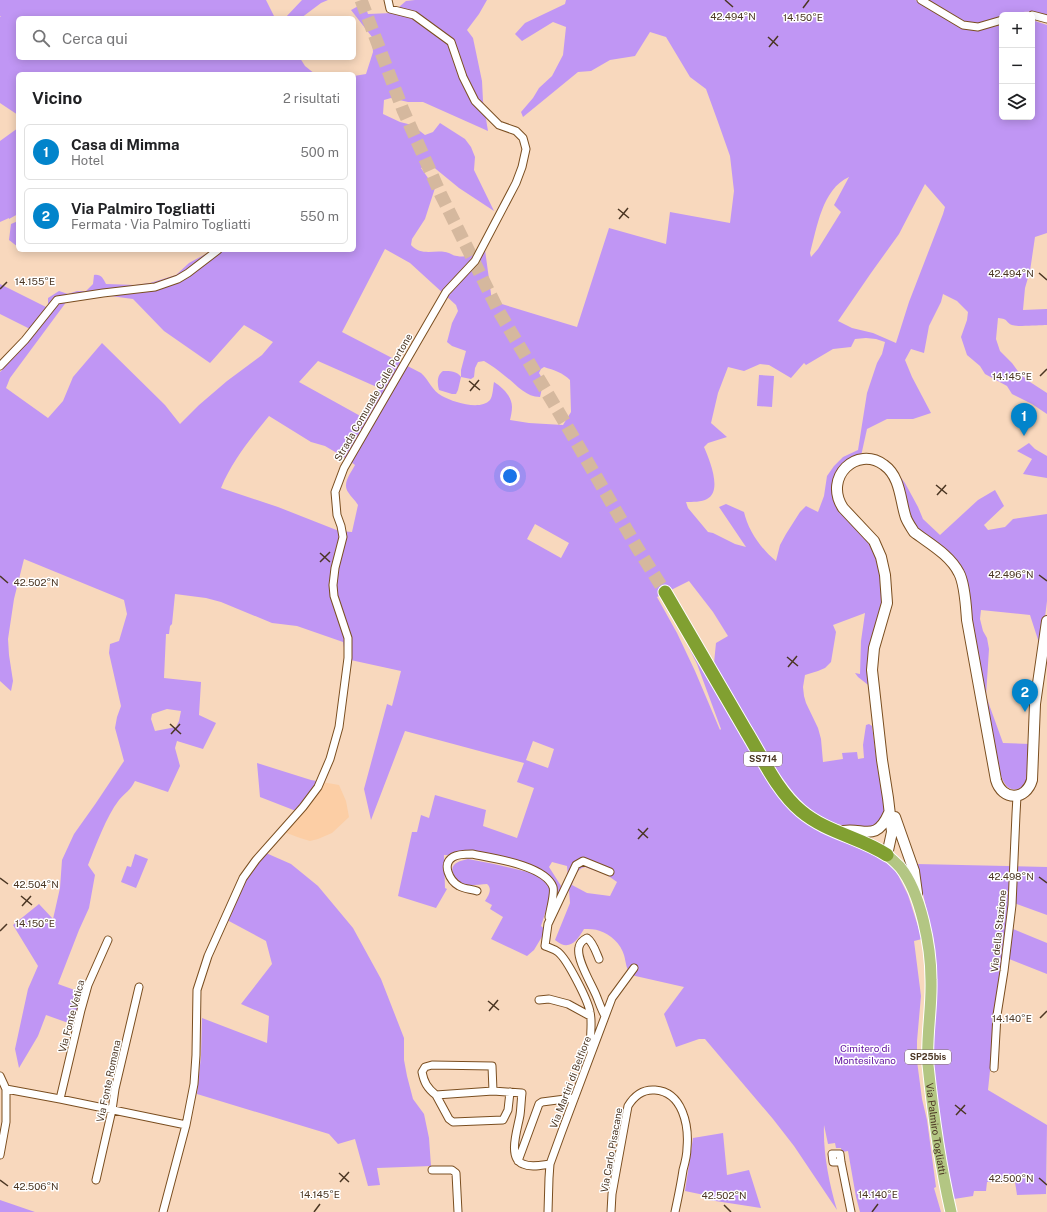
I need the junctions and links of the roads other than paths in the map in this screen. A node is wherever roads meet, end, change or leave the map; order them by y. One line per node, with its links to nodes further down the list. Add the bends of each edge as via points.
1 (388, 0): 36 (street, Strada Comunale Colle Portone, via 390,9 414,15 451,42 463,77 475,100 499,125 516,131 526,149 516,183 475,261 446,292 344,468 335,492 337,515 343,537 333,585 334,596 348,638 348,658 339,727 330,759 318,787 243,878 208,956 198,990 194,1084)
2 (921, 0): 5 (street, via 963,25 978,26)
3 (1035, 16): 4 (street)
4 (1047, 20)
5 (999, 21)
6 (215, 252): 7 (street, via 178,279 154,287 57,300)
7 (0, 366)
8 (666, 592): 12 (highway, SS714, via 784,793 805,814)
9 (1047, 621): 10 (street, via 1034,704 1032,780 1027,791)
10 (1018, 796): 11 (street, Via Palmiro Togliatti / SP25bis, via 1010,796 1002,791 996,780 960,574 949,558 914,532 906,518 899,489 889,470 878,462 859,460 841,473 836,488 843,508 874,541 886,575 887,603 874,648 872,670 882,760); 26 (street, Via della Stazione, via 1012,905 997,1015)
11 (892, 816): 12 (street, via 874,831); 13 (street, Via Palmiro Togliatti / SP25bis, via 898,844); 16 (street, Via Palmiro Togliatti / SP25bis, via 914,871)
12 (838, 832): 13 (highway, SS714)
13 (887, 855): 16 (main road, Via Palmiro Togliatti / SP25bis, via 905,874)
14 (610, 872): 17 (street, via 583,861 576,865)
15 (478, 890): 17 (street, via 465,888 453,881 447,868 451,858 472,854 523,866 539,873 553,886)
16 (918, 902): 49 (main road, Via Palmiro Togliatti / SP25bis, via 927,940 931,980 928,1065)
17 (548, 924): 23 (street, via 544,946 553,949 565,959 585,997)
18 (108, 940): 32 (street, Via Fonte Vetica, via 80,1010)
19 (599, 959): 24 (street, via 589,939 582,941 579,955)
20 (634, 968): 24 (street, Via Martiri di Belfiore, via 612,998)
21 (139, 987): 34 (street, Via Fonte Romana)
22 (539, 1000): 23 (street, via 568,1004)
23 (590, 1016): 25 (street)
24 (605, 1016): 25 (street, Via Martiri di Belfiore)
25 (591, 1054): 33 (street, Via Martiri di Belfiore)
26 (994, 1068)
27 (0, 1076): 28 (street)
28 (6, 1089): 32 (street); 35 (street)
29 (493, 1091): 30 (street); 31 (street); 31 (street, via 492,1066 432,1065 425,1067 422,1072 424,1082)
30 (510, 1092): 31 (street, via 508,1110 503,1120 453,1122); 38 (street, via 522,1093 514,1147 514,1155)
31 (436, 1095)
32 (60, 1098): 34 (street)
33 (574, 1098): 38 (street, via 539,1104); 40 (street, Via Martiri di Belfiore)
34 (112, 1110): 36 (street); 42 (street, Via Fonte Romana)
35 (3, 1121): 37 (street)
36 (186, 1125): 43 (street, Strada Comunale Colle Portone)
37 (0, 1155)
38 (518, 1161): 40 (street, via 528,1166)
39 (841, 1162): 48 (street)
40 (550, 1164): 45 (street, Via Martiri di Belfiore)
41 (432, 1170): 44 (street, via 452,1170 456,1173)
42 (96, 1180)
43 (163, 1212)
44 (458, 1212)
45 (548, 1212)
46 (611, 1212): 47 (street, Via Carlo Pisacane, via 628,1106 635,1097 648,1090 661,1091 674,1098 680,1105 687,1129 687,1150)
47 (675, 1212)
48 (851, 1212)
49 (951, 1212)

